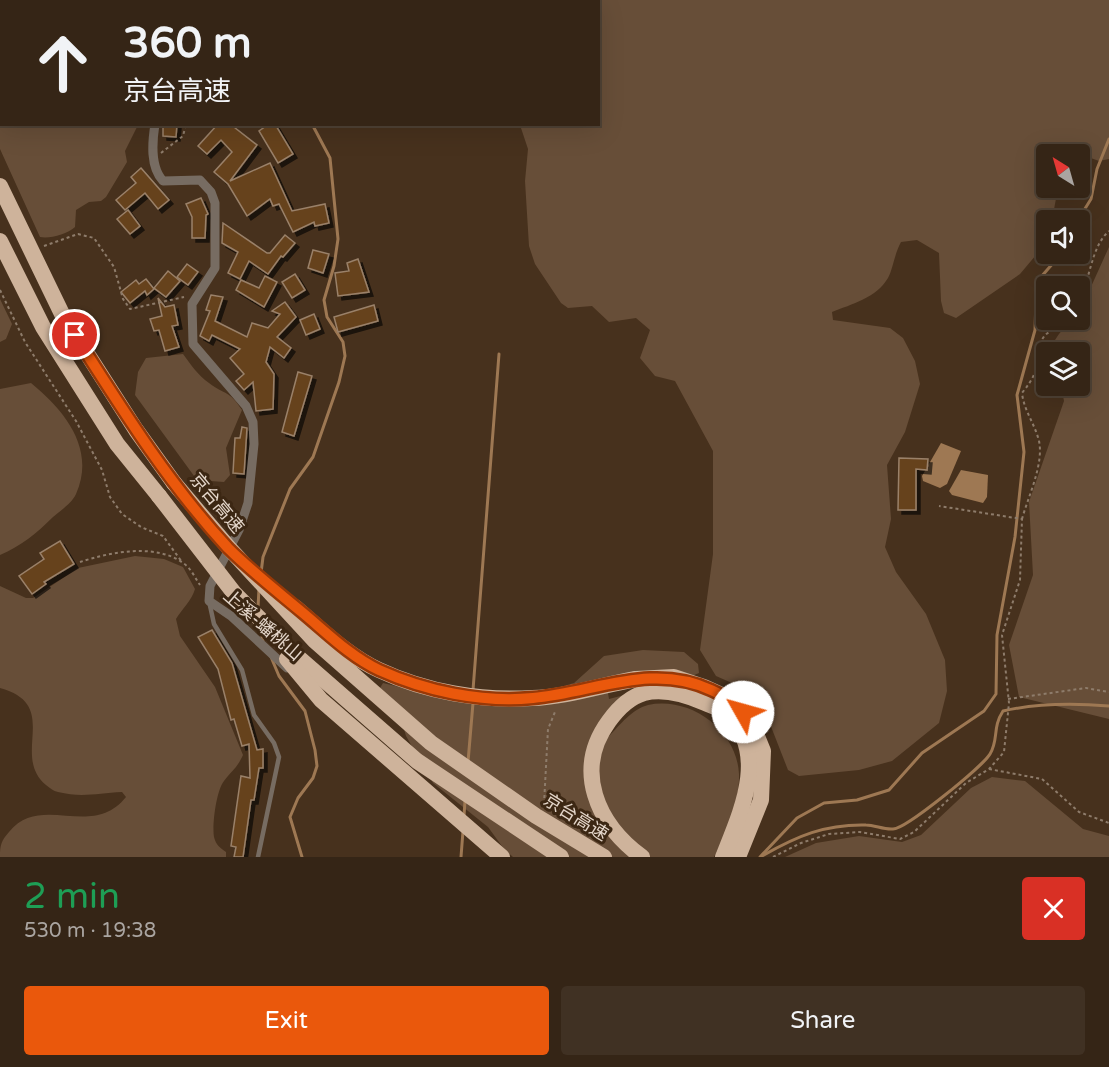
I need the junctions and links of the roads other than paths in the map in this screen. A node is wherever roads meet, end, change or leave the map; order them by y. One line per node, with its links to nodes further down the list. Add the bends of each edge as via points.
1 (155, 126): 6 (street, 上溪-蟠桃山, via 153,161 157,174 164,181 200,180 215,203 215,268 192,304 193,344 246,406 253,422 248,503 239,530 210,586)
2 (0, 186): 4 (highway, 京台高速, bridge, via 63,316 136,430)
3 (0, 241): 5 (highway, bridge, via 43,327 117,444)
4 (229, 548): 7 (highway, bridge, via 341,646 378,670 428,688 478,697 533,698); 12 (highway, 京台高速, bridge, via 315,642 431,743 536,816)
5 (234, 593): 10 (highway, bridge, via 321,700); 11 (highway, bridge, via 299,658 417,762)
6 (209, 601): 8 (lane, via 214,624 242,670 254,715 279,757); 9 (street, 上溪-蟠桃山, via 231,616 421,792 479,838)
7 (640, 686): 13 (highway, via 600,732 590,764 593,796 608,823); 14 (highway, via 699,700 726,713 739,731 749,754 746,797); 15 (highway, via 674,677 704,687 735,701 752,724 763,751 760,800)
8 (258, 857)
9 (495, 857)
10 (502, 857)
11 (561, 857)
12 (604, 857)
13 (642, 857)
14 (723, 857)
15 (738, 857)

